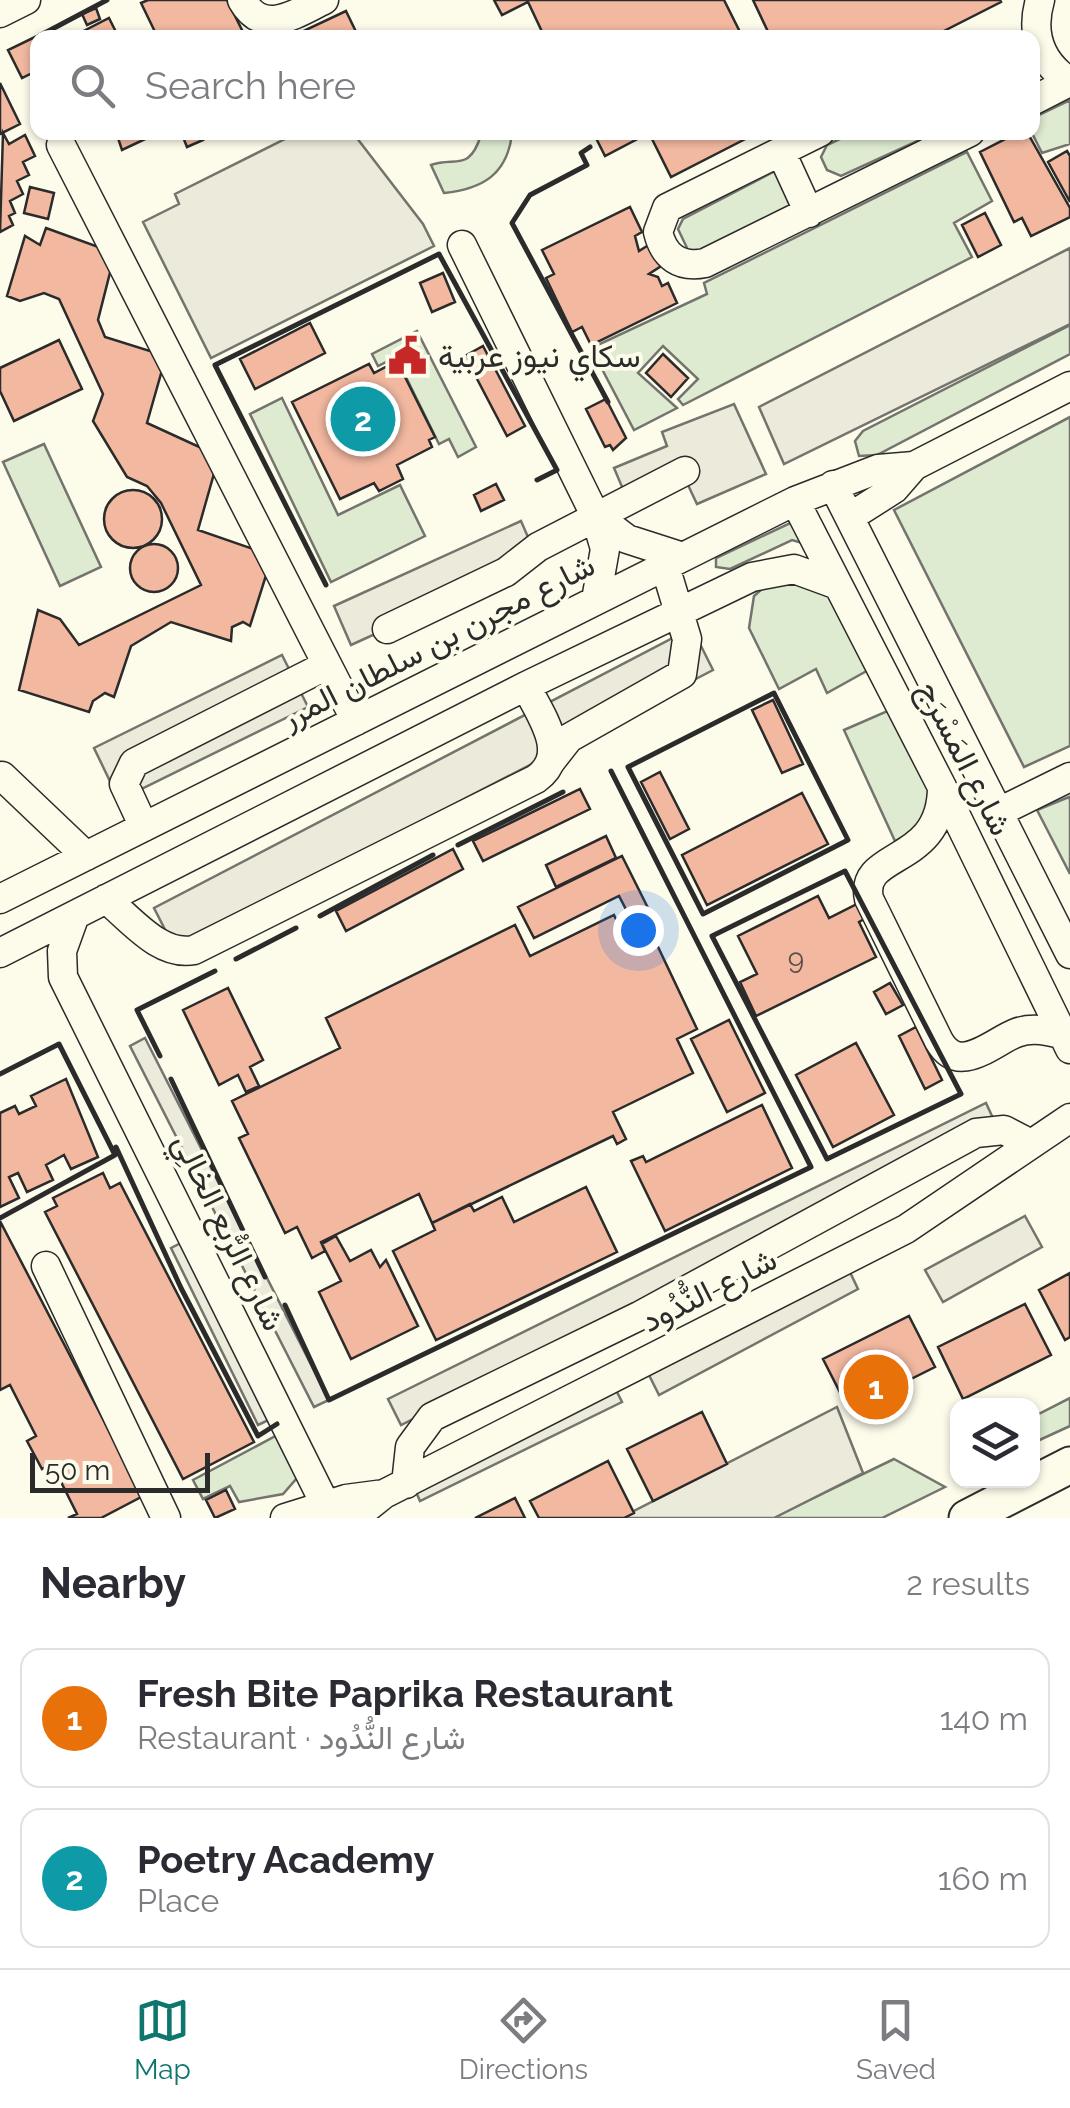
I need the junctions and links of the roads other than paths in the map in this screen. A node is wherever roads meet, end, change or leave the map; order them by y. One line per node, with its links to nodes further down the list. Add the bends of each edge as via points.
1 (26, 0): 5 (street)
2 (242, 0): 3 (street, via 258,18 274,22)
3 (324, 0)
4 (1038, 12): 6 (street); 7 (street, via 1048,64)
5 (0, 13)
6 (1018, 30)
7 (1069, 82): 8 (street)
8 (1040, 97)
9 (804, 140): 12 (street)
10 (954, 140): 13 (street)
11 (61, 145): 27 (street)
12 (781, 152): 13 (street); 13 (street, via 677,200 660,219 661,245 680,263 706,263)
13 (809, 213)
14 (462, 245): 20 (street)
15 (1070, 386): 16 (street, شارع مجرن بن سلطان المرر)
16 (914, 466): 18 (street, شارع مجرن بن سلطان المرر, via 878,469); 21 (street, شارع مجرن بن سلطان المرر)
17 (685, 471): 20 (street)
18 (833, 485): 19 (street, شارع مجرن بن سلطان المرر); 21 (street, شارع المَسْرَج)
19 (794, 501): 22 (street, شارع مجرن بن سلطان المرر); 23 (street, شارع المَسْرَج)
20 (595, 515): 22 (street); 24 (street, via 606,566); 26 (street, via 506,572)
21 (850, 517): 29 (street, شارع المَسْرَج)
22 (674, 562): 24 (street, شارع مجرن بن سلطان المرر); 25 (street)
23 (835, 584): 25 (street, via 780,570); 31 (street, شارع المَسْرَج)
24 (596, 600): 30 (street, شارع مجرن بن سلطان المرر)
25 (681, 609): 28 (street); 32 (street, via 688,651 682,674 569,738)
26 (387, 629)
27 (328, 665): 30 (street); 37 (street, via 134,763 124,784)
28 (526, 686): 32 (street, via 551,737); 40 (street)
29 (947, 708): 31 (street, via 936,724); 36 (street, شارع المَسْرَج)
30 (356, 721): 37 (street, شارع مجرن بن سلطان المرر)
31 (908, 724): 35 (street, شارع المَسْرَج)
32 (551, 762): 40 (street, via 536,779 194,950 162,945)
33 (2, 776): 38 (street)
34 (1070, 777): 36 (street)
35 (942, 787): 45 (street, شارع المَسْرَج); 45 (street, via 934,830 876,870 869,899 950,1054 966,1058 1028,1030)
36 (999, 812): 43 (street, شارع المَسْرَج)
37 (144, 827): 38 (street, شارع مجرن بن سلطان المرر)
38 (86, 856): 39 (street, شارع مجرن بن سلطان المرر)
39 (0, 900)
40 (106, 900): 41 (street)
41 (75, 916): 42 (street); 44 (street, via 62,951)
42 (1, 952): 44 (street, via 41,962)
43 (1070, 954)
44 (63, 977): 50 (street, شارع الرُّبع الخالِي)
45 (1067, 1042)
46 (1056, 1131): 49 (street, شارع النُّدُود, via 906,1229); 49 (street, via 976,1133 640,1316 432,1417 410,1447)
47 (46, 1266): 51 (street)
48 (1070, 1466): 54 (main road)
49 (395, 1489): 50 (street, شارع النُّدُود); 53 (street, شارع النُّدُود)
50 (329, 1511): 52 (street, شارع النُّدُود)
51 (166, 1518)
52 (285, 1518)
53 (354, 1518)
54 (966, 1518)

